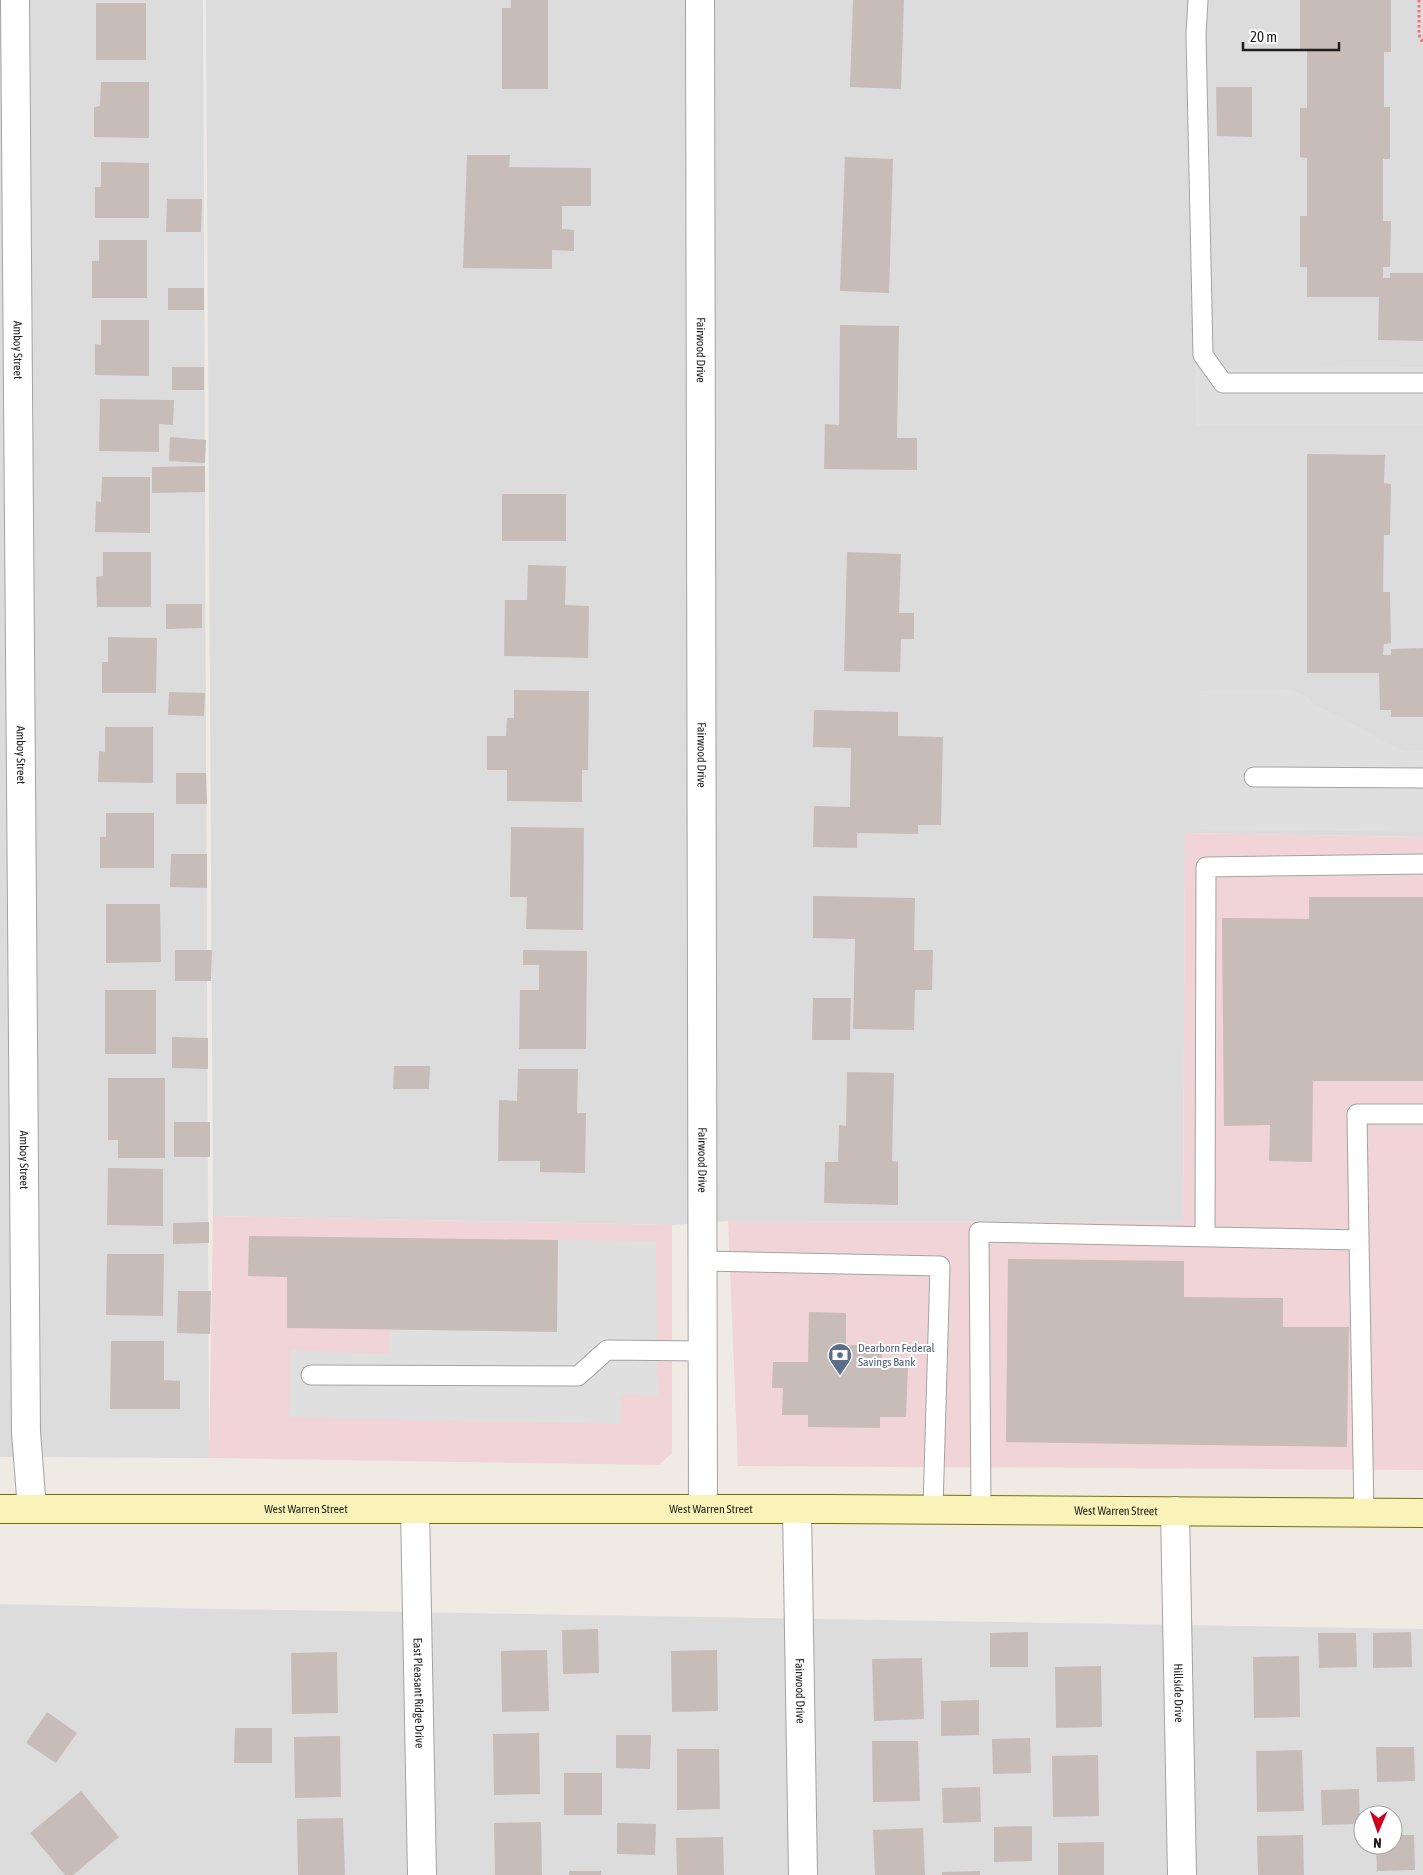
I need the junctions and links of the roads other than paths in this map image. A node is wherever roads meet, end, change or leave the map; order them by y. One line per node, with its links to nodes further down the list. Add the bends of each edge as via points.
1 (15, 0): 5 (street, Amboy Street)
2 (700, 0): 13 (street, Fairwood Drive)
3 (1198, 0): 4 (lane, via 1196,45 1203,355 1223,383)
4 (1423, 383)
5 (10, 765): 10 (street, Amboy Street)
6 (1254, 777): 7 (lane)
7 (1423, 778)
8 (1423, 864): 11 (lane, via 1206,868)
9 (1423, 1114): 12 (lane, via 1357,1114)
10 (12, 1189): 17 (street, Amboy Street)
11 (1206, 1237): 12 (lane); 22 (lane, via 979,1232)
12 (1359, 1240): 24 (lane)
13 (703, 1261): 14 (street, Fairwood Drive); 21 (lane, via 940,1266)
14 (703, 1351): 15 (lane, via 607,1350 578,1376); 19 (street, Fairwood Drive)
15 (311, 1375)
16 (0, 1509): 17 (main road, West Warren Street)
17 (32, 1509): 18 (main road, West Warren Street)
18 (415, 1509): 19 (main road, West Warren Street); 26 (street, East Pleasant Ridge Drive)
19 (703, 1509): 20 (main road, West Warren Street)
20 (797, 1509): 21 (main road, West Warren Street); 27 (street, Fairwood Drive)
21 (933, 1509): 22 (main road, West Warren Street)
22 (981, 1510): 23 (main road, West Warren Street)
23 (1175, 1511): 24 (main road, West Warren Street); 28 (street, Hillside Drive)
24 (1364, 1513): 25 (main road, West Warren Street)
25 (1423, 1513)
26 (422, 1875)
27 (803, 1875)
28 (1182, 1875)

